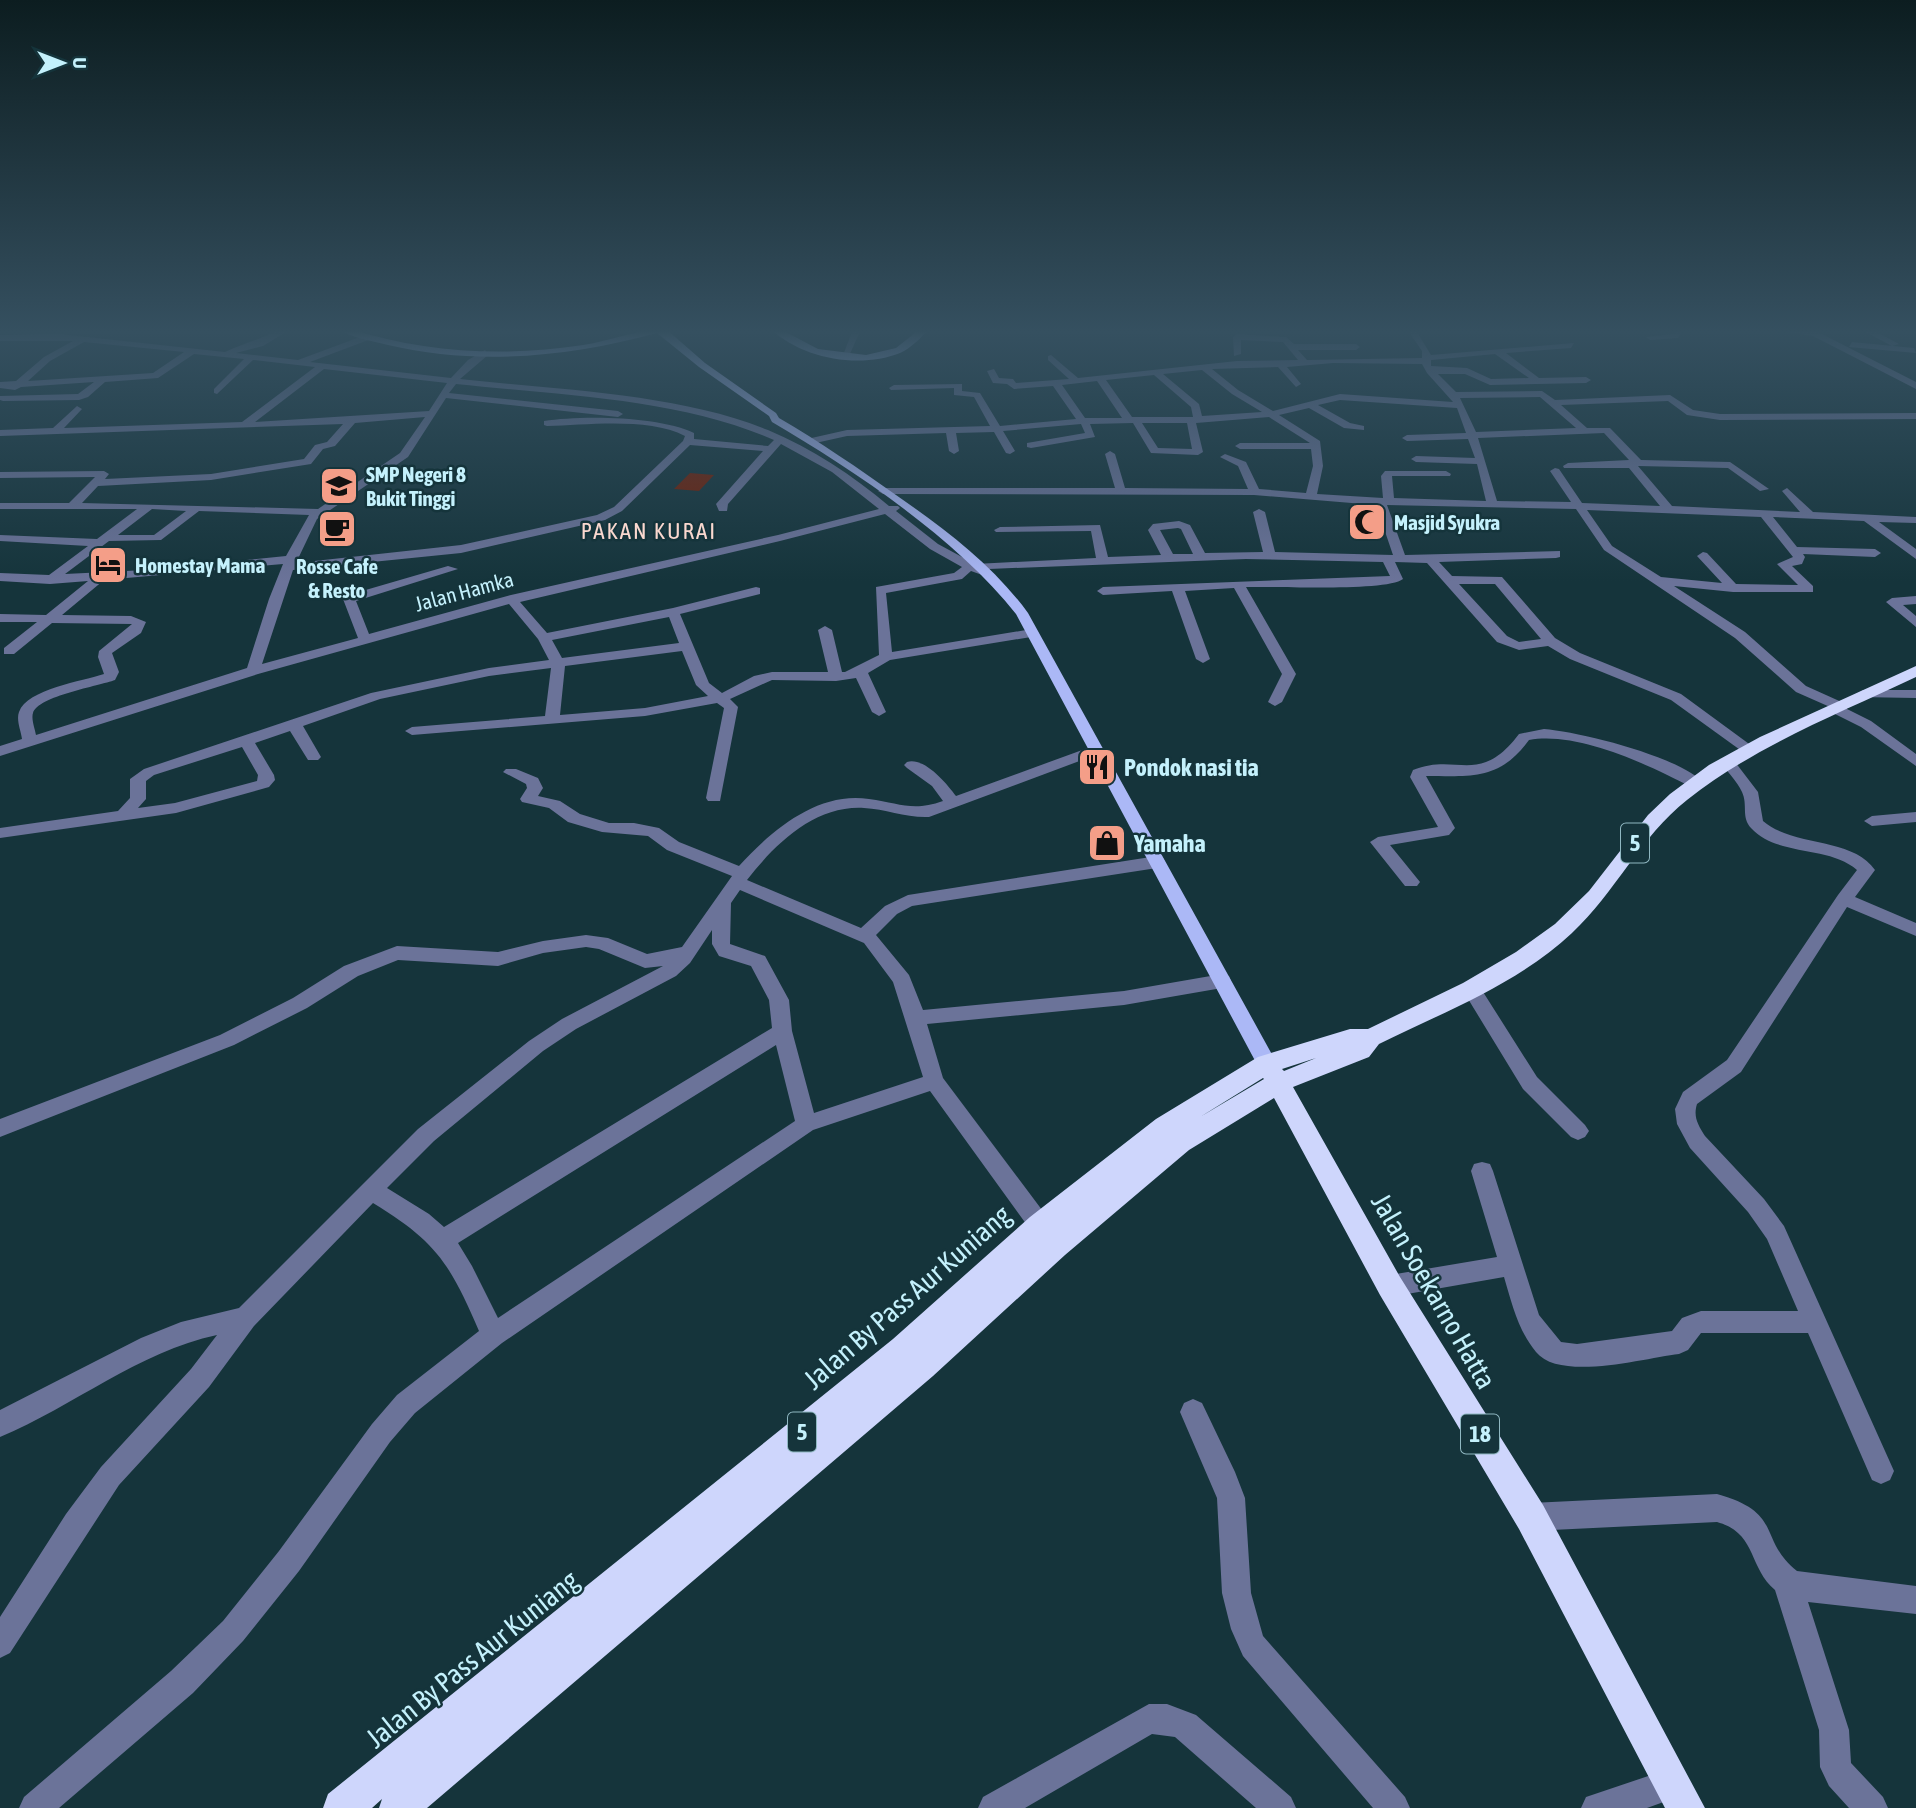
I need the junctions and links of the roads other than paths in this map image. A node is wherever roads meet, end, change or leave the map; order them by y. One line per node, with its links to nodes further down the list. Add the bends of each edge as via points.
1 (74, 413): 30 (street)
2 (260, 413): 24 (street)
3 (610, 413): 17 (street)
4 (704, 413): 26 (street, via 768,434)
5 (759, 413): 26 (main road)
6 (771, 413): 26 (main road)
7 (987, 413): 27 (street)
8 (1078, 413): 22 (street)
9 (1127, 413): 19 (street)
10 (1195, 413): 21 (street)
11 (1325, 413): 25 (street)
12 (1464, 413): 32 (street)
13 (1565, 413): 29 (street)
14 (1692, 413): 18 (street, via 1720,418)
15 (430, 414): 20 (street); 70 (street, via 404,454)
16 (1272, 414): 21 (street); 39 (street, via 1315,440)
17 (625, 415)
18 (1916, 416)
19 (1132, 419): 21 (street); 21 (street, via 1155,451 1198,452); 22 (street)
20 (352, 420): 24 (street); 52 (street, via 331,444 319,447 304,462 211,477)
21 (1194, 420)
22 (1083, 421): 27 (street); 37 (street, via 1091,435)
23 (547, 423): 35 (street, via 657,425 685,431 690,435)
24 (246, 424): 30 (street)
25 (1361, 428)
26 (781, 429): 34 (main road); 36 (street); 40 (street)
27 (996, 429): 28 (street); 42 (street)
28 (950, 430): 34 (street, via 842,434); 41 (street)
29 (1585, 430): 32 (street); 47 (street, via 1607,430)
30 (55, 432): 31 (street)
31 (0, 433)
32 (1474, 437): 33 (street); 46 (street)
33 (1407, 438)
34 (810, 440): 36 (street); 54 (main road)
35 (688, 442): 40 (street); 90 (street, via 618,509 601,518 461,550)
36 (791, 444): 68 (street, via 856,484)
37 (1031, 444)
38 (1240, 446): 39 (street)
39 (1316, 446): 58 (street, via 1318,466)
40 (769, 449): 67 (street, via 722,504)
41 (954, 451)
42 (1010, 451)
43 (1110, 454): 56 (street)
44 (1225, 457): 57 (street, via 1240,461 1248,470)
45 (1416, 459): 46 (street)
46 (1481, 461): 60 (street)
47 (1634, 464): 48 (street); 53 (street, via 1731,465); 69 (street)
48 (1568, 466)
49 (1555, 471): 65 (street)
50 (1446, 474): 59 (street, via 1389,473)
51 (0, 475): 52 (street, via 104,474)
52 (97, 483): 62 (street)
53 (1765, 489)
54 (883, 491): 56 (street); 64 (main road)
55 (1787, 491): 73 (street)
56 (1121, 492): 57 (street)
57 (1254, 492): 58 (street)
58 (1311, 497): 59 (street)
59 (1384, 502): 60 (street); 87 (street)
60 (1492, 504): 65 (street)
61 (0, 506): 62 (street)
62 (72, 506): 63 (street)
63 (149, 506): 66 (street); 78 (street)
64 (904, 506): 68 (street, Jalan Hamka); 91 (main road)
65 (1580, 506): 69 (street); 98 (street, via 1605,545)
66 (195, 509): 70 (street); 78 (street, via 157,538)
67 (723, 509)
68 (887, 510): 91 (street); 104 (street, Jalan Hamka)
69 (1669, 510): 72 (street)
70 (318, 512): 90 (street, via 299,540)
71 (1259, 512): 82 (street)
72 (1764, 513): 73 (street); 79 (street)
73 (1810, 516): 74 (street)
74 (1867, 518): 75 (street); 83 (street)
75 (1916, 520)
76 (1000, 530): 89 (street, via 1097,527)
77 (0, 538): 78 (street)
78 (103, 541): 96 (street)
79 (1793, 550): 80 (street); 101 (street, via 1798,561 1783,564 1809,589)
80 (1875, 553)
81 (1556, 554): 88 (street)
82 (1270, 555): 87 (street); 93 (street)
83 (1916, 555)
84 (1200, 556): 86 (street); 86 (street, via 1186,527 1157,526 1154,530); 93 (street)
85 (1703, 556): 101 (street)
86 (1168, 558): 89 (street)
87 (1394, 558): 88 (street); 93 (street, via 1397,579 1375,582)
88 (1430, 559): 97 (street)
89 (1103, 561): 91 (street)
90 (291, 563): 95 (street); 120 (street)
91 (978, 568): 111 (main road, via 1004,590); 117 (street, via 880,590)
92 (452, 569): 113 (street, via 349,599)
93 (1253, 569): 99 (street)
94 (0, 577): 96 (street)
95 (100, 578): 96 (street); 108 (street)
96 (50, 580)
97 (1451, 580): 114 (street, via 1498,580); 114 (street, via 1507,643 1532,646)
98 (1656, 581): 101 (street); 128 (street, via 1740,635 1801,689)
99 (1238, 584): 100 (street); 127 (street, via 1289,674)
100 (1177, 587): 103 (street); 118 (street)
101 (1733, 588)
102 (756, 591): 106 (street)
103 (1104, 591)
104 (511, 599): 112 (street); 113 (street, Jalan Hamka)
105 (1916, 600): 109 (street, via 1892,602)
106 (673, 612): 112 (street); 115 (street)
107 (0, 618): 108 (street)
108 (50, 620): 116 (street); 134 (street, via 140,622 106,651 110,677 51,694 28,708)
109 (1916, 623)
110 (825, 630): 123 (street)
111 (1032, 633): 117 (street); 135 (main road)
112 (544, 638): 119 (street)
113 (365, 640): 120 (street, Jalan Hamka)
114 (1550, 641): 136 (street, via 1575,656 1676,697)
115 (688, 646): 119 (street); 126 (street, via 702,685)
116 (9, 651)
117 (886, 657): 121 (street)
118 (1203, 659)
119 (558, 664): 130 (street); 131 (street, via 489,671 376,696)
120 (253, 671): 134 (street, Jalan Hamka)
121 (860, 671): 123 (street); 129 (street)
122 (1916, 671): 124 (highway, 5)
123 (836, 677): 126 (street, via 759,678)
124 (1863, 694): 125 (street); 128 (highway, 5)
125 (1916, 694)
126 (722, 698): 130 (street, via 645,712); 144 (street, via 731,707)
127 (1275, 702)
128 (1838, 708): 136 (highway, 5); 140 (street)
129 (879, 712)
130 (552, 718): 132 (street)
131 (294, 724): 133 (street); 138 (street)
132 (412, 731)
133 (246, 741): 146 (street, via 149,772 138,779 138,799); 146 (street, via 266,775 262,784 176,808)
134 (30, 742): 137 (street, Jalan Hamka)
135 (1097, 750): 145 (street); 150 (main road)
136 (1748, 750): 139 (highway, 5)
137 (0, 751)
138 (313, 757)
139 (1727, 761): 143 (highway, 5); 153 (street, via 1750,791 1751,815 1760,829 1864,865 1866,875)
140 (1916, 761)
141 (912, 765): 145 (street, via 937,783)
142 (511, 772): 151 (street, via 533,781 535,788 528,799 532,801 554,804 574,818 608,828 653,832)
143 (1697, 783): 152 (street, via 1648,758 1544,733 1524,737 1510,755 1478,771 1423,771 1418,777 1447,828 1378,842); 159 (highway, 5, via 1655,819 1596,896 1563,929)
144 (714, 799)
145 (954, 804): 151 (street, via 911,813 849,803 808,814 764,849)
146 (124, 814): 149 (street)
147 (1916, 817): 148 (street)
148 (1872, 821)
149 (0, 833)
150 (1157, 862): 156 (street, via 908,901 891,910); 158 (main road)
151 (739, 878): 154 (street); 156 (street, via 806,914)
152 (1411, 882)
153 (1844, 899): 155 (street); 174 (street, via 1734,1066 1685,1105 1689,1128 1698,1142 1769,1220)
154 (722, 901): 157 (street); 161 (street, via 721,944 725,951 758,961 779,1000)
155 (1916, 930)
156 (864, 936): 160 (street, via 893,965)
157 (690, 950): 165 (street, via 645,961 586,941 498,959 397,953 351,971 227,1041); 168 (street, via 669,971 536,1046 426,1135)
158 (1222, 981): 160 (street, via 1124,998); 162 (main road)
159 (1471, 989): 162 (highway, 5, via 1371,1038 1361,1050); 166 (street, via 1530,1083)
160 (916, 1018): 163 (street)
161 (782, 1031): 164 (street); 170 (street)
162 (1273, 1074): 169 (highway, Jalan By Pass Aur Kuniang / 5, via 1165,1126); 172 (highway, Jalan Soekarno Hatta / 18); 176 (highway, Jalan By Pass Aur Kuniang / 5, via 1180,1142)
163 (934, 1081): 164 (street); 169 (street)
164 (806, 1124): 175 (street)
165 (0, 1128)
166 (1578, 1130)
167 (1482, 1171): 171 (street)
168 (370, 1190): 170 (street, via 423,1223); 173 (street)
169 (1040, 1226): 176 (highway, Jalan By Pass Aur Kuniang / 5)
170 (442, 1241): 175 (street, via 464,1273)
171 (1513, 1265): 172 (street); 174 (street, via 1537,1336 1566,1356 1679,1342 1691,1326 1701,1322)
172 (1390, 1286): 180 (highway, Jalan Soekarno Hatta / 18)
173 (246, 1318): 178 (street, via 194,1329 93,1373); 183 (street, via 200,1378 110,1476)
174 (1815, 1322): 179 (street)
175 (493, 1335): 185 (street, via 406,1404 233,1631 182,1682)
176 (912, 1357): 186 (highway, Jalan By Pass Aur Kuniang / 5); 187 (highway, Jalan By Pass Aur Kuniang / 5)
177 (1193, 1412): 190 (street, via 1231,1498 1242,1627 1253,1646)
178 (0, 1424)
179 (1881, 1471)
180 (1531, 1517): 181 (street, via 1733,1510 1755,1528); 184 (highway, Jalan Soekarno Hatta / 18)
181 (1787, 1582): 182 (street); 192 (street, via 1834,1730 1831,1755 1835,1767)
182 (1916, 1600)
183 (0, 1643)
184 (1679, 1796): 191 (street)
185 (35, 1808)
186 (342, 1808)
187 (398, 1808)
188 (994, 1808): 189 (street, via 1149,1719 1167,1719 1185,1726)
189 (1280, 1808)
190 (1394, 1808)
191 (1597, 1808)
192 (1872, 1808)

